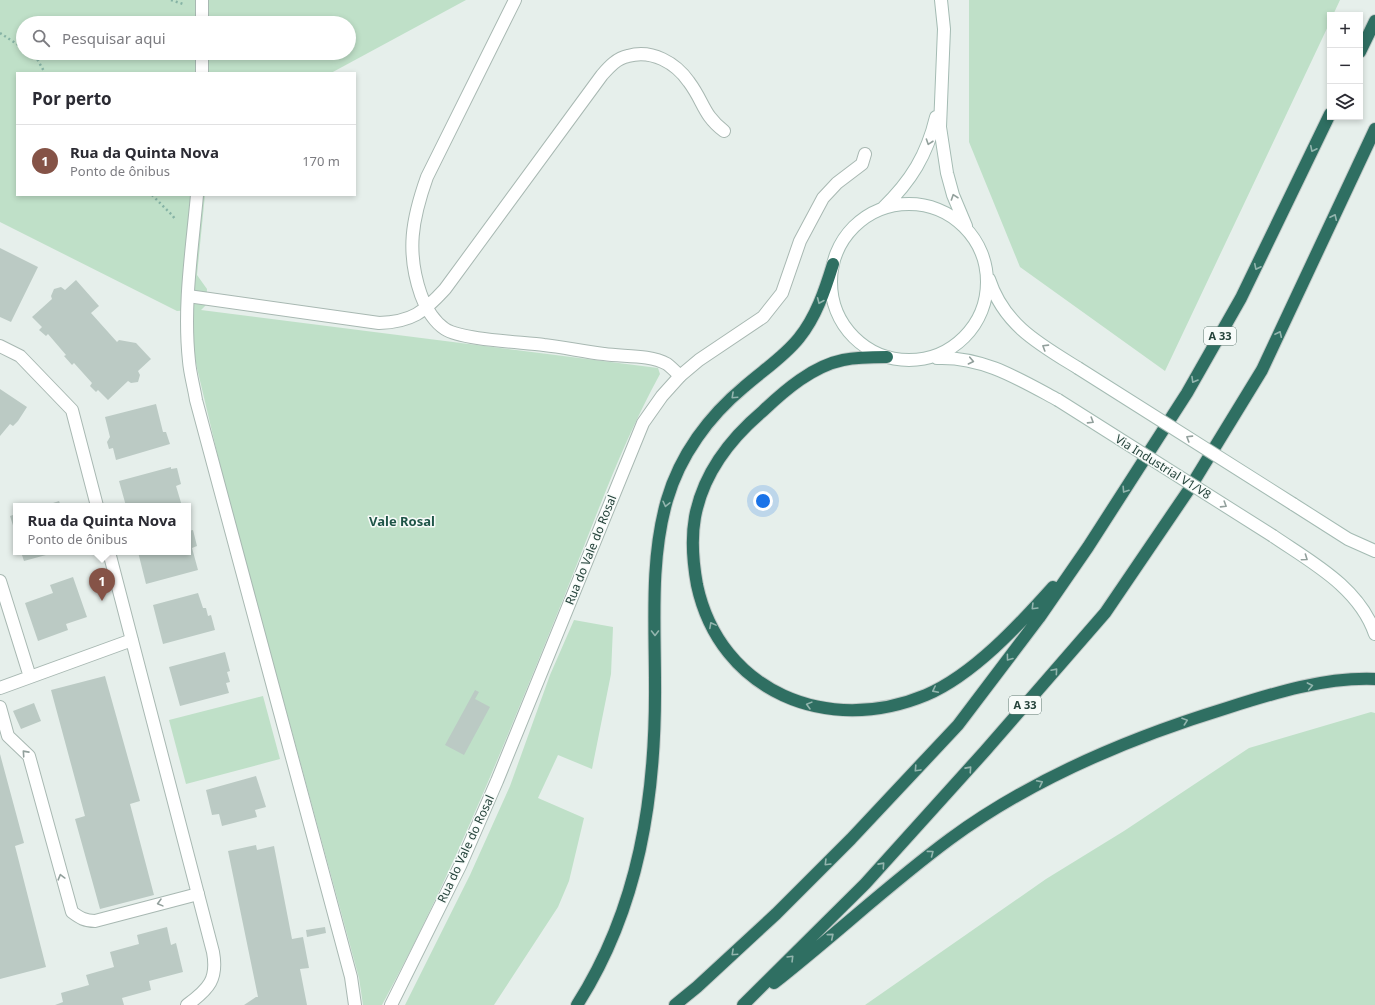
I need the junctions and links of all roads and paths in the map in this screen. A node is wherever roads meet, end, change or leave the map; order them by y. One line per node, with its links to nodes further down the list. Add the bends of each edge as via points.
1 (202, 0): 4 (street)
2 (515, 0): 24 (street, via 426,177 418,201 411,250 413,267)
3 (941, 0): 13 (street, via 944,28)
4 (202, 16)
5 (1375, 21): 8 (highway)
6 (0, 33): 7 (path)
7 (16, 43)
8 (1362, 48)
9 (38, 60): 11 (path)
10 (202, 60): 12 (street)
11 (44, 72)
12 (202, 72)
13 (940, 104): 19 (street, one-way to 19, via 927,148 918,167); 20 (street, one-way to 13, via 947,173 940,127)
14 (1327, 120): 30 (highway, A 33, one-way to 30, via 1241,298 1187,393)
15 (1375, 129): 46 (highway, A 33, one-way to 15, via 870,878 1105,613 1188,491 1262,370)
16 (724, 131): 24 (street, via 712,122 689,81 676,68 660,58 644,54 628,56 613,63 445,289)
17 (865, 154): 28 (street, Rua do Vale do Rosal, via 862,164 837,183 823,198 800,242 782,293 763,317 699,360)
18 (197, 196): 23 (street)
19 (882, 209): 20 (street, via 914,204 929,207 958,221); 21 (street, via 868,216 851,231 838,250)
20 (969, 233): 22 (street, via 983,256)
21 (834, 264): 26 (street, via 832,294 842,322 861,344); 44 (highway, one-way to 44, via 816,311 799,339 715,413 680,466 667,500 656,571 655,736 642,846 628,895 610,943)
22 (986, 269): 27 (street, via 985,301 972,329 948,350); 31 (street, one-way to 22, bridge, via 1348,539 1037,342 1018,327 1000,305)
23 (188, 296): 24 (street, via 379,323 395,323 410,319); 42 (street, via 189,361 196,400 351,977)
24 (426, 309): 28 (street, via 445,329 459,335 654,359 667,364)
25 (0, 346): 29 (street, via 20,356 72,410)
26 (887, 357): 27 (street); 30 (highway, one-way to 26, via 1043,598 975,663 946,685 904,703 867,710 818,708 781,695 759,682 738,664 711,624 701,600 695,572 695,517 716,463 750,422 812,373 842,360)
27 (918, 360): 34 (street, Via Industrial V1/V8, one-way to 34, bridge, via 952,357 998,368 1058,400 1273,536 1344,587 1361,606)
28 (680, 376): 43 (street, Rua do Vale do Rosal, via 643,423 497,781 460,866)
29 (96, 503)
30 (1088, 547): 45 (highway, A 33, one-way to 45, via 1039,618 958,725 851,839 776,914 697,988)
31 (1375, 551)
32 (110, 555): 35 (street)
33 (0, 580): 36 (street)
34 (1375, 634)
35 (132, 640): 36 (street); 40 (street)
36 (30, 677): 38 (street)
37 (1375, 679): 47 (highway, one-way to 37, via 923,860 979,820 1037,784 1124,744 1194,718 1291,689 1335,680)
38 (0, 688)
39 (0, 707): 40 (street, one-way to 39, via 95,921 80,918 72,912 29,756 8,736)
40 (198, 894): 41 (street, via 216,967 211,985)
41 (187, 1005)
42 (355, 1005)
43 (391, 1005)
44 (577, 1005)
45 (675, 1005)
46 (743, 1005)
47 (747, 1005)

